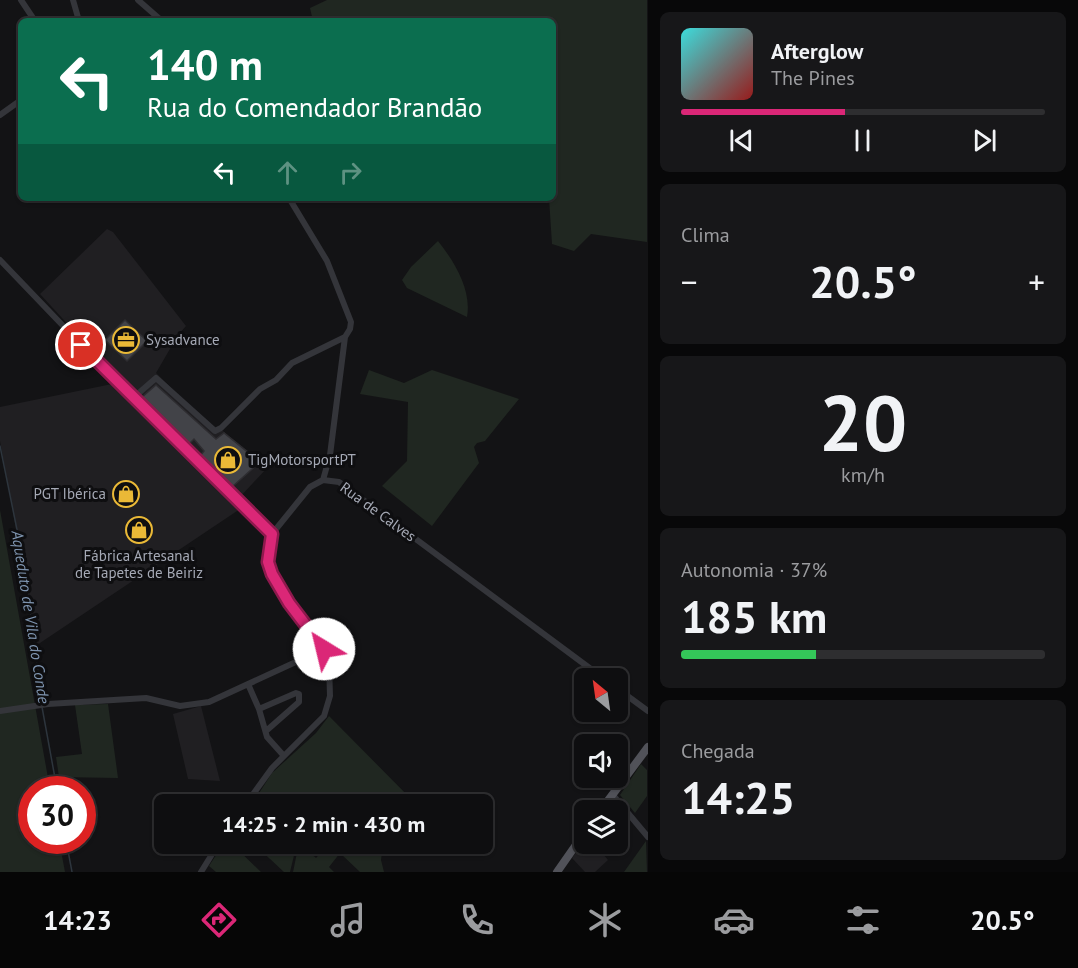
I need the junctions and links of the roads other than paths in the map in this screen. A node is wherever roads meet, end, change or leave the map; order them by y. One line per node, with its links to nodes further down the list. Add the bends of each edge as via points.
1 (21, 0): 4 (street)
2 (73, 0): 5 (street)
3 (138, 0): 6 (street)
4 (33, 18)
5 (78, 18)
6 (159, 18)
7 (18, 102): 8 (street)
8 (0, 115)
9 (291, 201): 11 (street, via 327,261 348,310 351,322)
10 (0, 260): 12 (street)
11 (345, 337): 12 (street, via 292,363 215,431 156,378); 13 (street)
12 (133, 398): 14 (street)
13 (323, 480): 14 (street, Rua de Calves, via 310,487); 16 (street, Rua de Calves, via 339,482)
14 (272, 534): 15 (street, via 268,562 272,574)
15 (324, 649): 17 (street); 24 (street, via 329,664 330,696 324,716)
16 (590, 668)
17 (248, 684): 19 (street); 20 (street, via 210,702 180,706 146,698)
18 (628, 696): 21 (street)
19 (260, 709): 22 (street); 22 (street, via 296,693 300,697)
20 (0, 711)
21 (648, 711)
22 (266, 731): 24 (street)
23 (648, 747): 26 (main road)
24 (284, 756): 25 (street)
25 (253, 794)
26 (612, 794): 27 (main road); 28 (street)
27 (608, 800)
28 (648, 837)
29 (574, 848): 32 (main road)
30 (212, 854): 31 (street)
31 (201, 872)
32 (557, 872)

